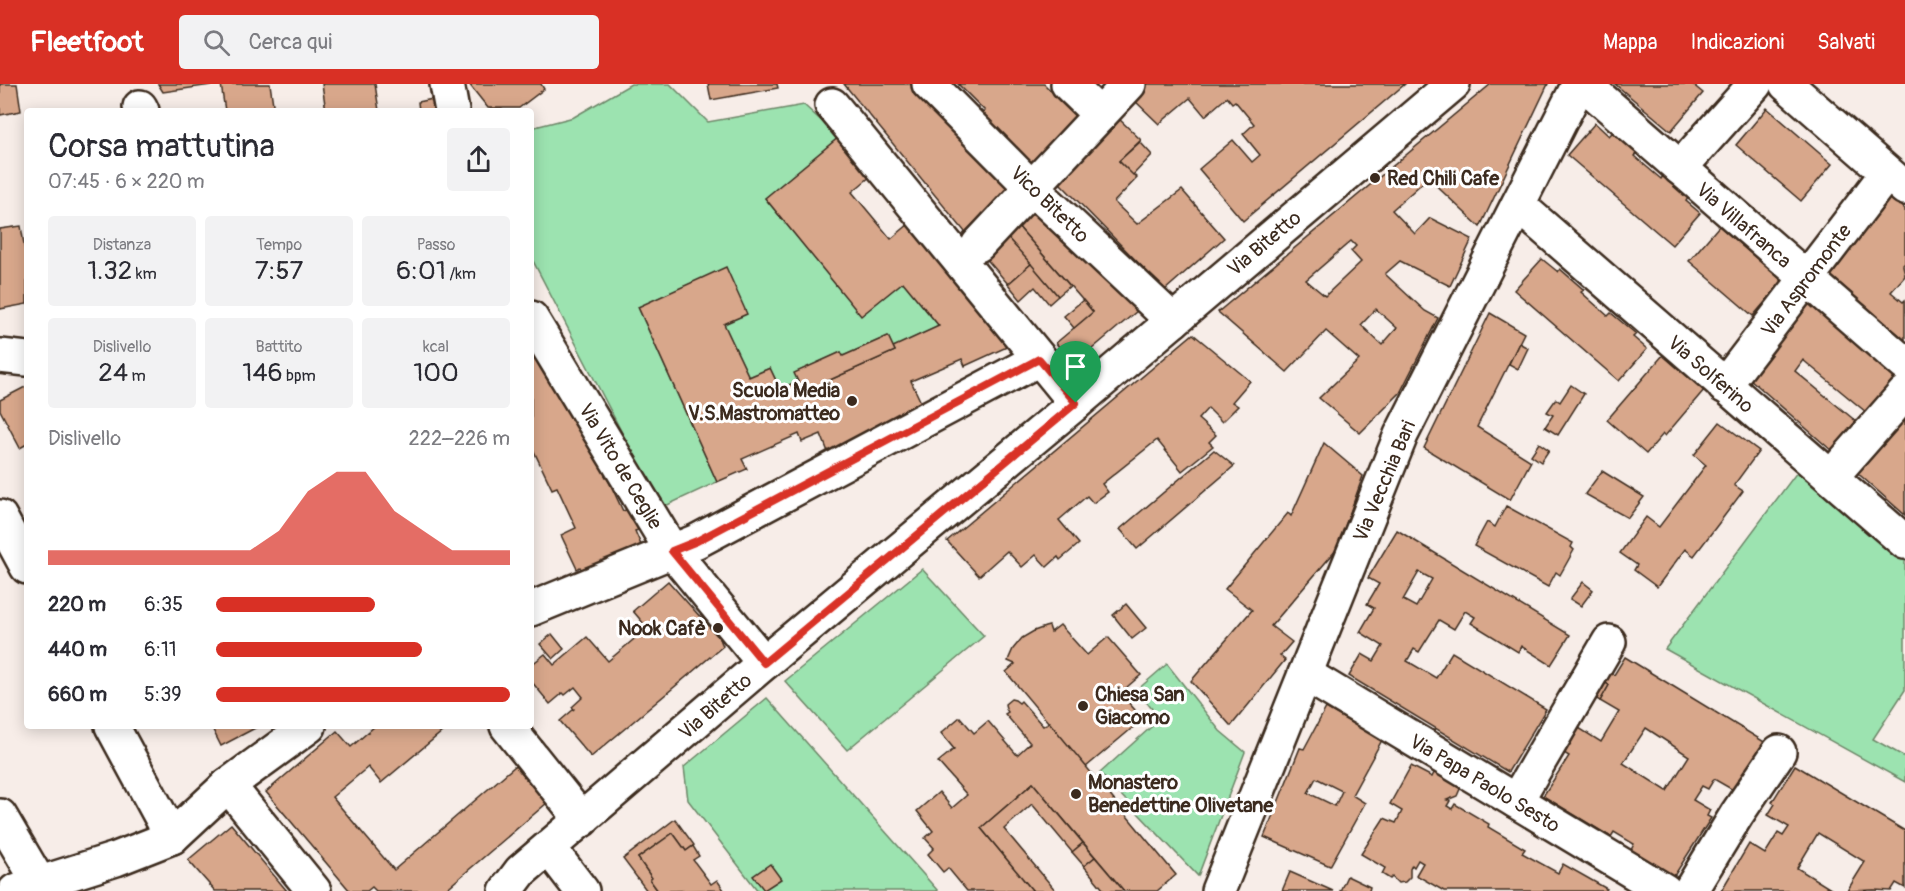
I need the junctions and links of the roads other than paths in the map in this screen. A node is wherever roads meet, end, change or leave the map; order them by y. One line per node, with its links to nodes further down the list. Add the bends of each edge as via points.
1 (447, 84): 11 (street)
2 (929, 84): 15 (street, Vico Bitetto)
3 (1068, 84): 12 (street)
4 (1129, 84): 12 (street)
5 (1453, 84): 19 (street, Via Bitetto)
6 (1579, 84): 16 (street, Via Vecchia Bari)
7 (1584, 84): 13 (street, Via Villafranca)
8 (1755, 84): 13 (street)
9 (1786, 84): 14 (street)
10 (832, 105): 23 (street)
11 (451, 108)
12 (1100, 115): 15 (street)
13 (1680, 168): 18 (street, Via Villafranca)
14 (1896, 181): 18 (street, Via Aspromonte)
15 (1032, 188): 17 (street); 19 (street, Vico Bitetto)
16 (1518, 205): 25 (street, Via Solferino); 36 (street, Via Vecchia Bari, via 1401,435)
17 (978, 245)
18 (1807, 279): 24 (street, Via Villafranca); 25 (street, Via Aspromonte)
19 (1173, 321): 27 (street, Via Bitetto)
20 (534, 323): 31 (street, Via Vito de Ceglie)
21 (0, 356): 22 (street)
22 (24, 359)
23 (1039, 359): 27 (street); 31 (street)
24 (1905, 364)
25 (1724, 386): 28 (street, Via Solferino)
26 (1905, 393): 28 (street)
27 (1076, 403): 35 (street, Via Bitetto)
28 (1831, 477): 30 (street, Via Solferino)
29 (0, 517): 32 (street)
30 (1905, 542)
31 (672, 551): 33 (street); 35 (street, Via Vito de Ceglie)
32 (24, 561)
33 (534, 608)
34 (1609, 642): 42 (street)
35 (764, 663): 44 (street, Via Bitetto)
36 (1305, 674): 42 (street, Via Papa Paolo Sesto); 51 (street, Via Vecchia Bari)
37 (114, 729): 45 (street)
38 (305, 729): 41 (street)
39 (509, 729): 44 (street)
40 (1779, 752): 53 (street)
41 (228, 785): 45 (street); 49 (street)
42 (1516, 801): 52 (street, Via Papa Paolo Sesto)
43 (0, 816): 48 (street)
44 (582, 820): 46 (street, Via Bitetto)
45 (172, 837): 48 (street)
46 (549, 848): 47 (street, Via Bitetto); 50 (street)
47 (513, 884)
48 (33, 888)
49 (314, 891)
50 (582, 891)
51 (1218, 891)
52 (1665, 891)
53 (1690, 891)

